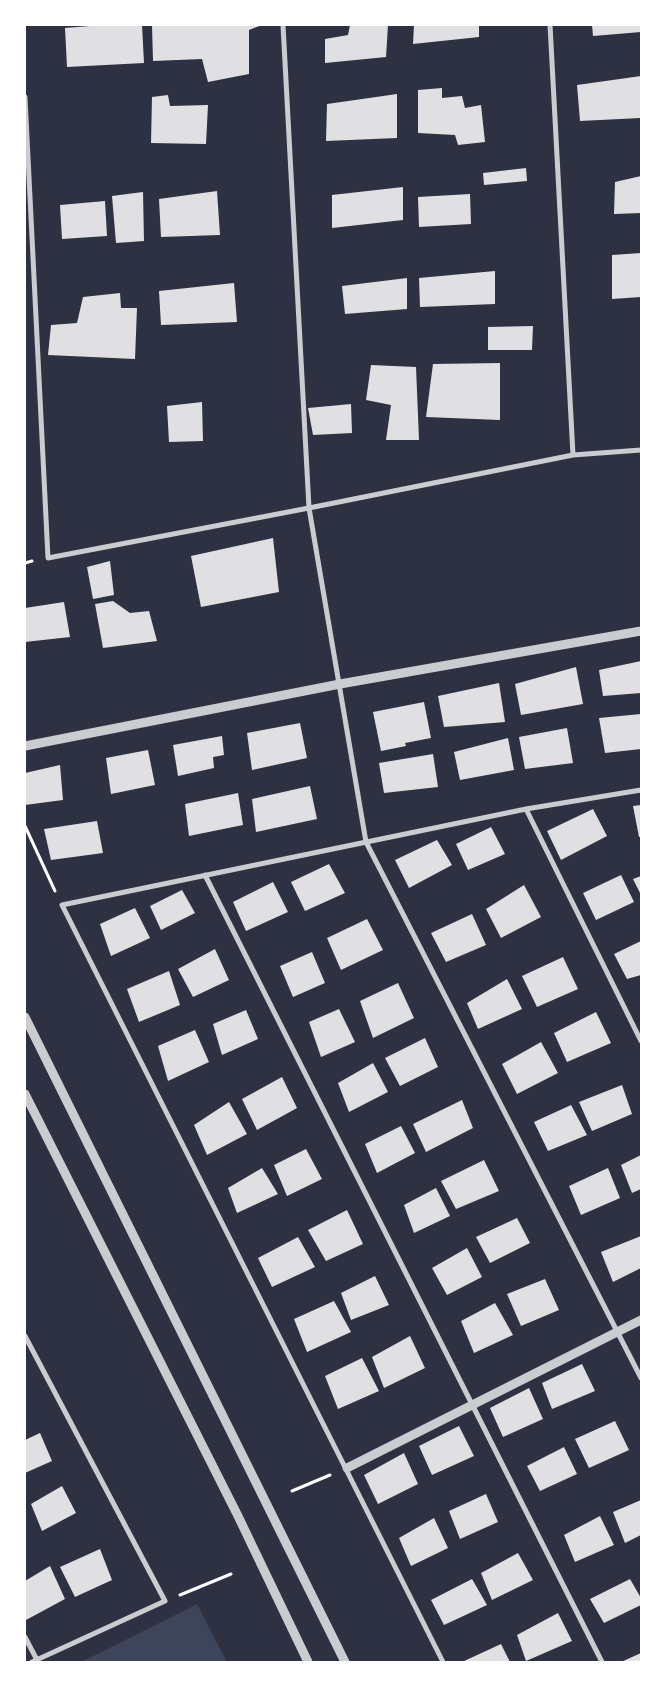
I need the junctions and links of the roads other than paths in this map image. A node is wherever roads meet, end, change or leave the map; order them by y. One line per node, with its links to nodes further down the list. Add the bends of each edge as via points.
1 (282, 25): 6 (street)
2 (550, 25): 5 (street)
3 (25, 97): 6 (street, via 48,558)
4 (641, 450): 5 (street)
5 (573, 455): 6 (street)
6 (309, 508): 8 (street)
7 (641, 631): 8 (street)
8 (340, 684): 9 (street); 12 (street)
9 (25, 746)
10 (641, 790): 11 (street)
11 (526, 809): 12 (street); 15 (street)
12 (366, 842): 13 (street); 18 (street)
13 (206, 875): 21 (street); 22 (street, via 62,905)
14 (25, 1017): 26 (street)
15 (641, 1041)
16 (25, 1094): 25 (street)
17 (641, 1320): 18 (street)
18 (618, 1332): 20 (street); 21 (street)
19 (25, 1336): 24 (street, via 165,1600)
20 (641, 1378)
21 (472, 1405): 22 (street); 28 (street)
22 (347, 1468): 27 (street)
23 (25, 1637): 24 (street)
24 (35, 1661)
25 (308, 1662)
26 (345, 1662)
27 (443, 1662)
28 (602, 1662)

